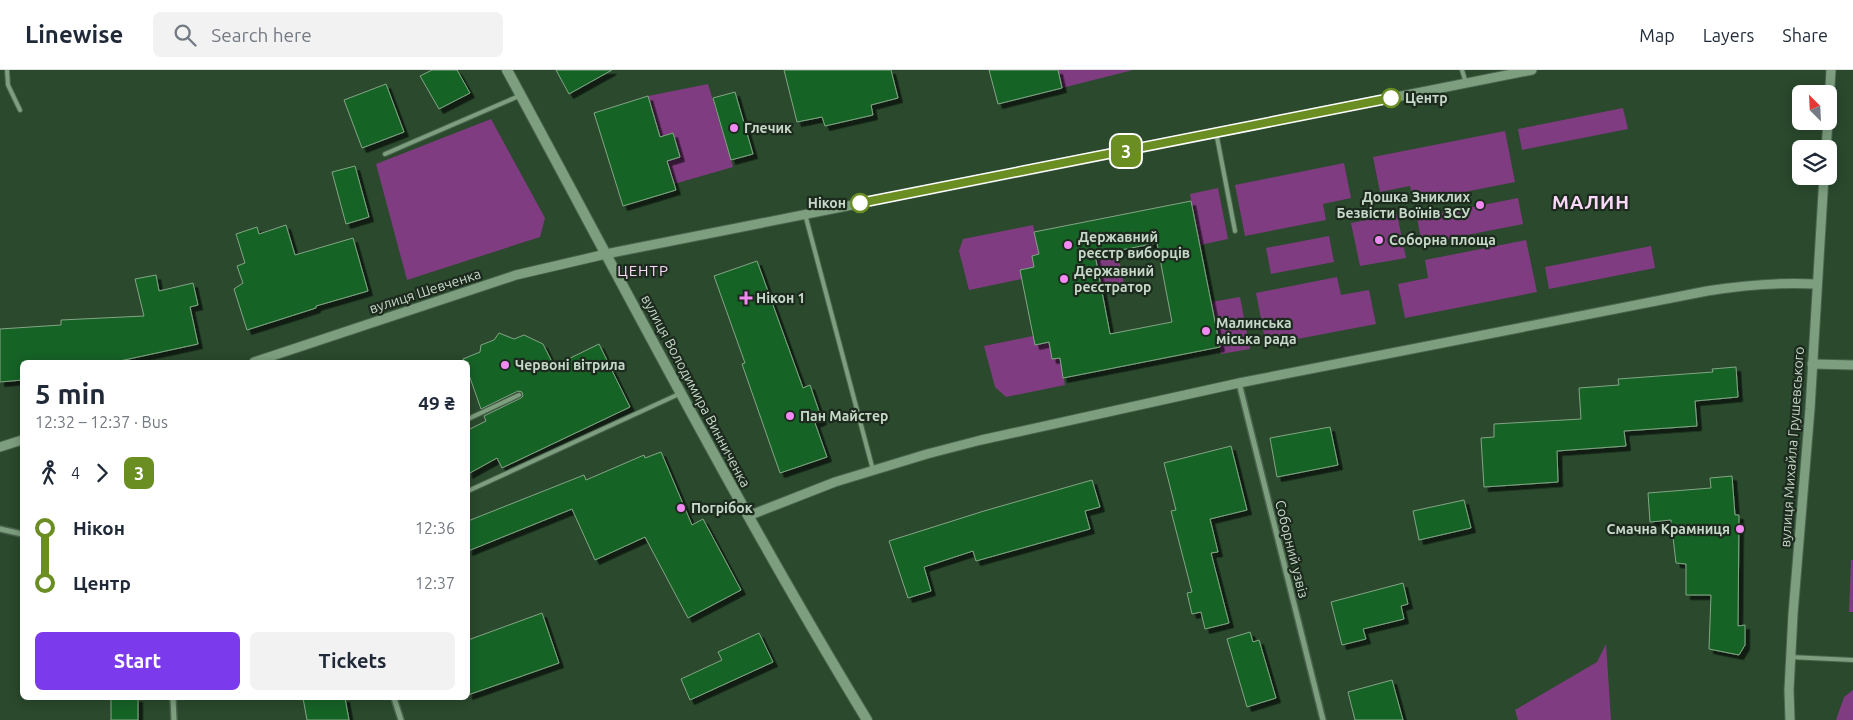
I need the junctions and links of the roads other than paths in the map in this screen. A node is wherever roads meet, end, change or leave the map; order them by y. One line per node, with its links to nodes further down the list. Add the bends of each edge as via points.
1 (7, 70): 9 (lane, via 8,85)
2 (507, 70): 8 (main road, вулиця Володимира Винниченка)
3 (1462, 70): 6 (lane)
4 (1532, 70): 6 (street, вулиця Шевченка)
5 (1831, 70): 7 (street)
6 (1466, 83): 10 (street, вулиця Шевченка)
7 (1830, 85)
8 (521, 95): 11 (lane); 15 (main road, вулиця Володимира Винниченка)
9 (20, 110)
10 (1216, 132): 13 (street, вулиця Шевченка); 14 (lane)
11 (385, 154)
12 (1823, 185): 16 (street, вулиця Михайла Грушевського)
13 (805, 214): 15 (street, вулиця Шевченка); 26 (lane)
14 (1235, 231)
15 (606, 254): 17 (street, вулиця Шевченка, via 516,276); 21 (main road, вулиця Володимира Винниченка)
16 (1817, 284): 18 (street, вулиця Михайла Грушевського); 20 (street, via 1759,284 1707,292)
17 (260, 360)
18 (1812, 364): 19 (street); 31 (street, вулиця Михайла Грушевського)
19 (1853, 365)
20 (1239, 383): 26 (street, via 981,440); 38 (street, Соборний узвіз)
21 (682, 393): 27 (lane); 28 (main road, вулиця Володимира Винниченка)
22 (519, 395): 23 (lane)
23 (470, 418)
24 (20, 441): 25 (street)
25 (0, 447)
26 (873, 470): 28 (street, via 799,494)
27 (470, 490)
28 (748, 516): 37 (main road, вулиця Володимира Винниченка)
29 (0, 530): 30 (street)
30 (20, 534)
31 (1790, 657): 32 (lane); 39 (street, вулиця Михайла Грушевського)
32 (1853, 660)
33 (173, 700): 35 (street)
34 (395, 700): 36 (street)
35 (174, 720)
36 (401, 720)
37 (867, 720)
38 (1322, 720)
39 (1790, 720)

